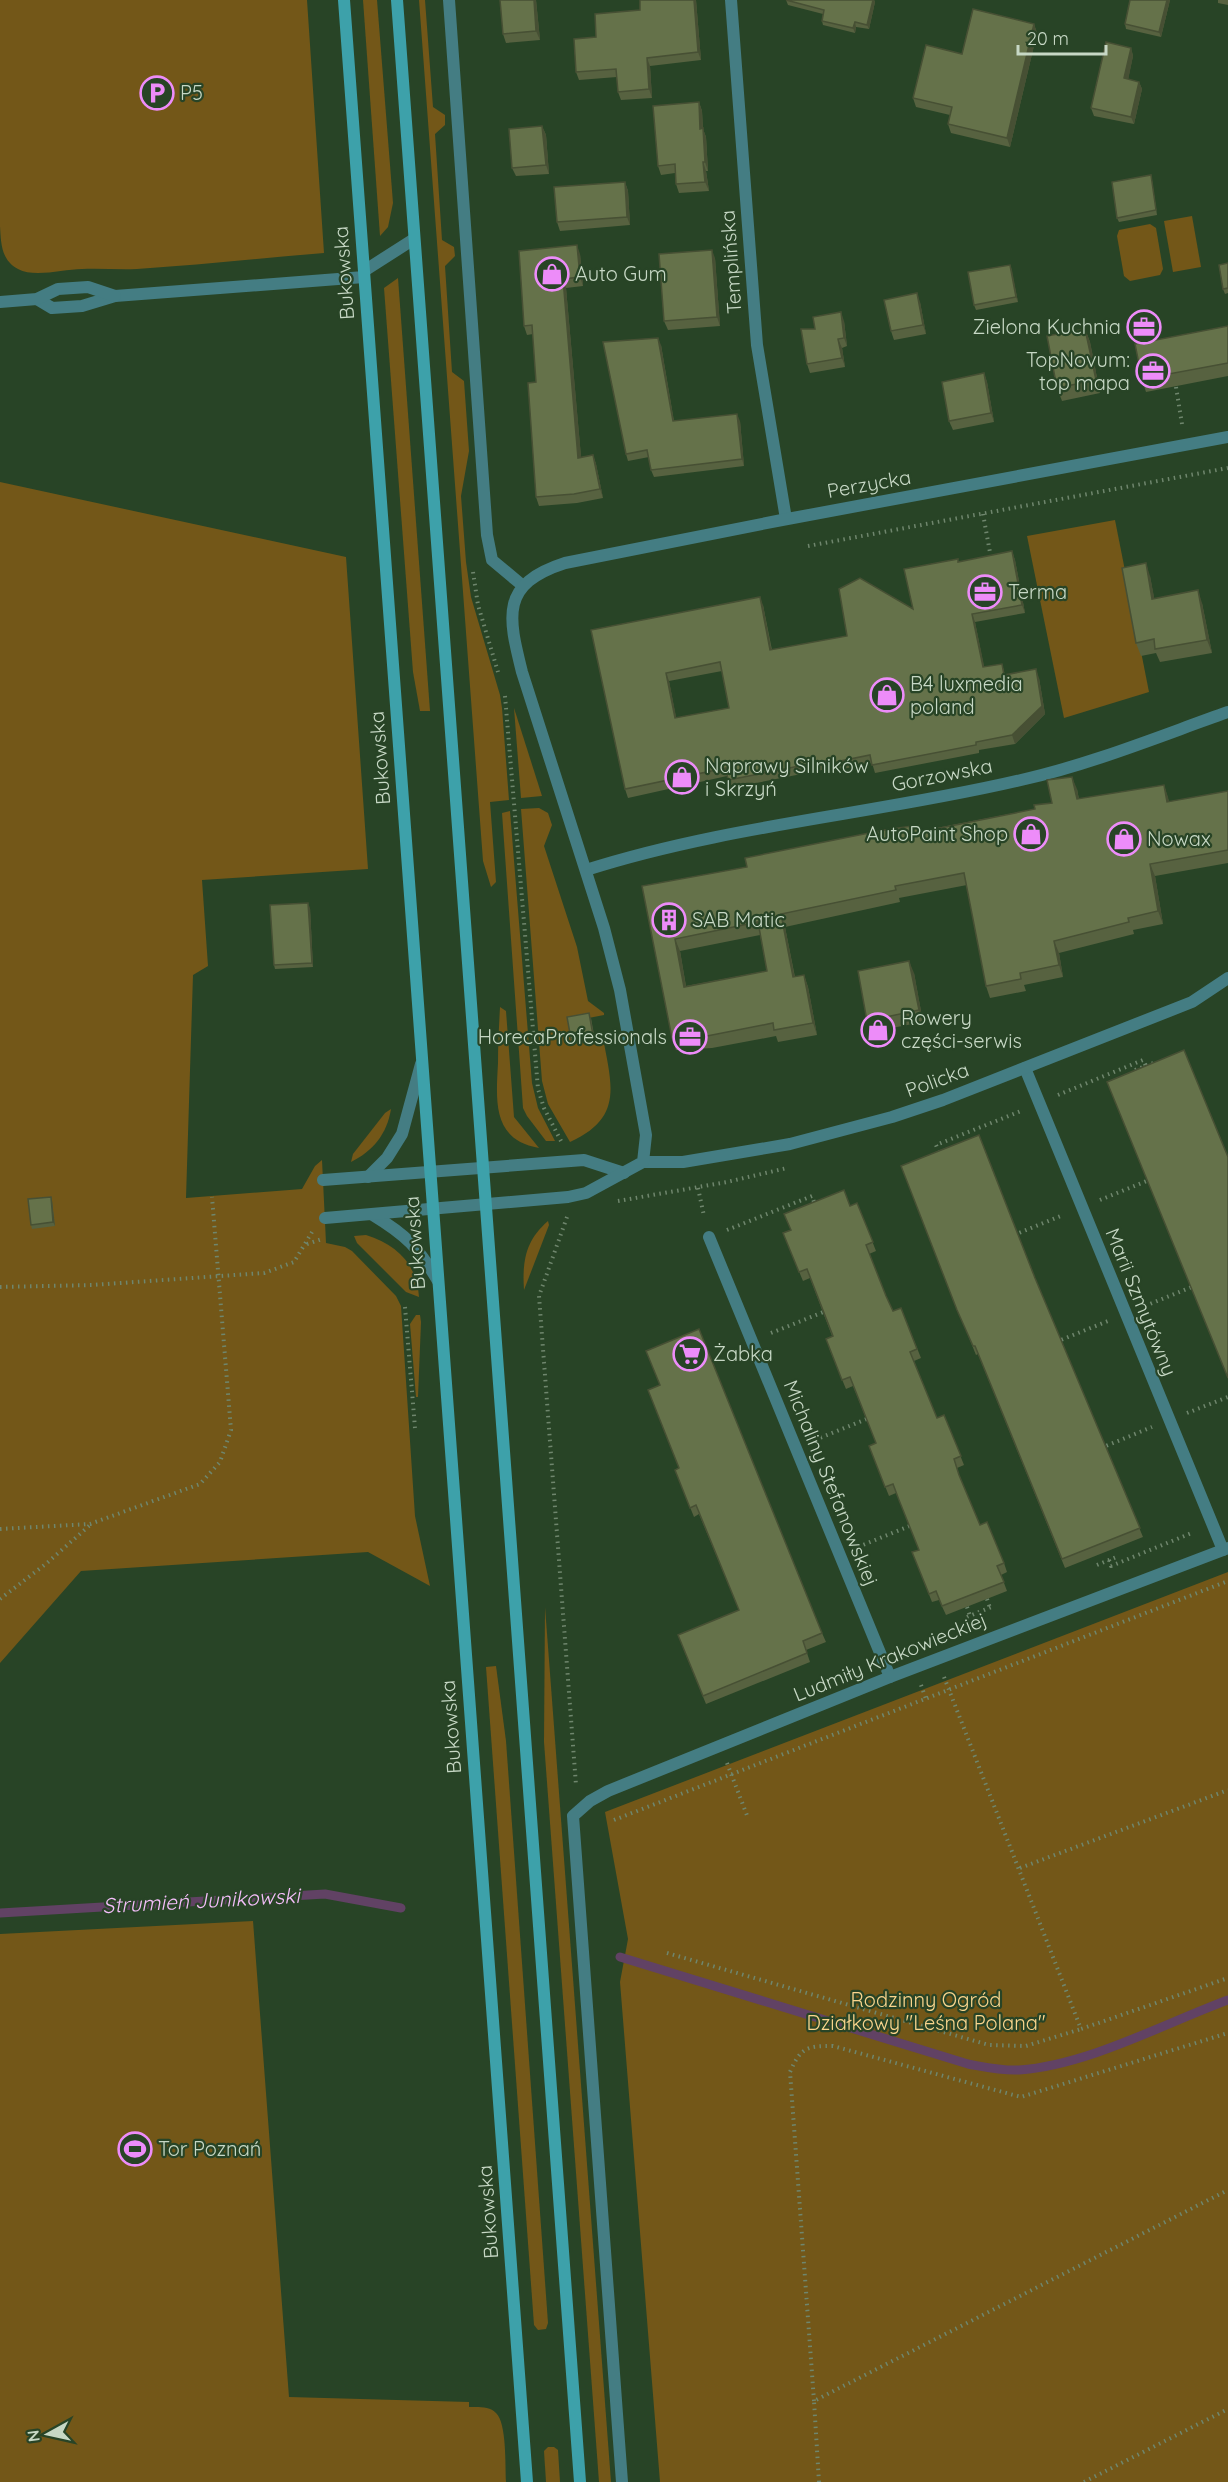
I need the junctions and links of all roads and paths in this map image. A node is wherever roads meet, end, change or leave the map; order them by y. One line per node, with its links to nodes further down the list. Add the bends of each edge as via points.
1 (344, 0): 6 (main road, Bukowska)
2 (397, 0): 5 (main road)
3 (449, 0): 19 (street, via 487,536 492,560)
4 (731, 0): 15 (street, Templińska, via 757,345)
5 (414, 239): 6 (street); 33 (main road)
6 (364, 274): 7 (street); 25 (main road, Bukowska)
7 (114, 296): 8 (street, via 88,287 58,289); 8 (street, via 82,306 52,308)
8 (37, 299): 9 (street)
9 (0, 302)
10 (1176, 387): 11 (path)
11 (1182, 424)
12 (1228, 437): 15 (street, Perzycka)
13 (1228, 468): 14 (path)
14 (983, 513): 16 (path); 18 (path)
15 (786, 519): 19 (street, Perzycka, via 565,563)
16 (808, 546)
17 (472, 562): 20 (path, via 478,604)
18 (993, 568)
19 (522, 585): 23 (street, via 513,603 512,634)
20 (500, 679)
21 (503, 689): 29 (path, via 538,1089)
22 (1228, 712): 23 (street, Gorzowska, via 1021,780 656,849)
23 (586, 870): 32 (street, via 620,990 646,1135)
24 (1228, 978): 26 (street, Policka, via 1192,1002)
25 (422, 1062): 34 (main road, Bukowska); 36 (street, via 402,1134 387,1158)
26 (1024, 1068): 32 (street, Policka, via 930,1105 843,1132 683,1162); 59 (street, Marii Szmytówny)
27 (1157, 1072): 28 (path, via 1155,1062 1136,1070)
28 (1142, 1078)
29 (564, 1147)
30 (948, 1148): 31 (path)
31 (932, 1154)
32 (643, 1162): 35 (street)
33 (482, 1168): 34 (street); 35 (street, via 584,1160); 42 (main road)
34 (430, 1172): 36 (street); 44 (main road, Bukowska)
35 (624, 1173): 42 (street, via 586,1193)
36 (368, 1177): 37 (street)
37 (323, 1180)
38 (698, 1188): 48 (path)
39 (212, 1197): 51 (path)
40 (824, 1198): 41 (path)
41 (814, 1202): 43 (path); 48 (path, via 812,1196)
42 (485, 1205): 44 (street); 97 (main road)
43 (805, 1206)
44 (432, 1210): 46 (street); 52 (main road, Bukowska)
45 (569, 1210): 85 (path, via 539,1296 577,1795)
46 (372, 1215): 47 (street); 52 (street, via 396,1229 421,1253)
47 (325, 1218): 50 (path)
48 (709, 1237): 56 (street, Michaliny Stefanowskiej)
49 (326, 1239): 50 (path)
50 (306, 1244): 51 (path, via 294,1262 274,1270)
51 (219, 1276): 53 (path, via 92,1286); 64 (path, via 231,1430 220,1461 200,1484)
52 (438, 1281): 96 (main road, Bukowska)
53 (0, 1287)
54 (405, 1307): 60 (path)
55 (834, 1308): 56 (path)
56 (751, 1341): 61 (street, Michaliny Stefanowskiej)
57 (1228, 1396): 59 (path)
58 (877, 1414): 61 (path)
59 (1169, 1421): 62 (path); 65 (street, Marii Szmytówny)
60 (415, 1428)
61 (795, 1448): 70 (street, Michaliny Stefanowskiej)
62 (1098, 1450)
63 (920, 1521): 70 (path)
64 (90, 1524): 66 (path); 74 (path)
65 (1212, 1524): 67 (street, Marii Szmytówny); 72 (path, via 1111,1566)
66 (0, 1529)
67 (1225, 1549): 77 (street, Ludmiły Krakowieckiej)
68 (1110, 1550): 72 (path)
69 (1099, 1554): 72 (path, via 1100,1563)
70 (839, 1555): 77 (street, Michaliny Stefanowskiej)
71 (1119, 1556): 72 (path)
72 (1111, 1559)
73 (1228, 1581): 80 (path)
74 (0, 1599)
75 (987, 1599): 76 (path, via 992,1607 969,1616)
76 (967, 1607)
77 (890, 1677): 85 (street, Ludmiły Krakowieckiej, via 608,1791)
78 (945, 1680): 80 (path)
79 (922, 1689): 81 (path)
80 (949, 1690): 81 (path); 88 (path)
81 (926, 1698): 83 (path)
82 (728, 1763): 83 (path)
83 (731, 1772): 86 (path); 87 (path)
84 (1228, 1790): 88 (path)
85 (573, 1816): 98 (street)
86 (748, 1818)
87 (614, 1820)
88 (1020, 1868): 91 (path)
89 (667, 1953): 91 (path, via 989,2045 1026,2046)
90 (1228, 1978): 91 (path)
91 (1082, 2029)
92 (1228, 2033): 94 (path, via 1021,2097 833,2046 811,2046 798,2055 790,2072)
93 (1228, 2190): 94 (path)
94 (814, 2401): 99 (path)
95 (1228, 2409): 100 (path)
96 (527, 2482)
97 (580, 2482)
98 (622, 2482)
99 (819, 2482)
100 (1084, 2482)

